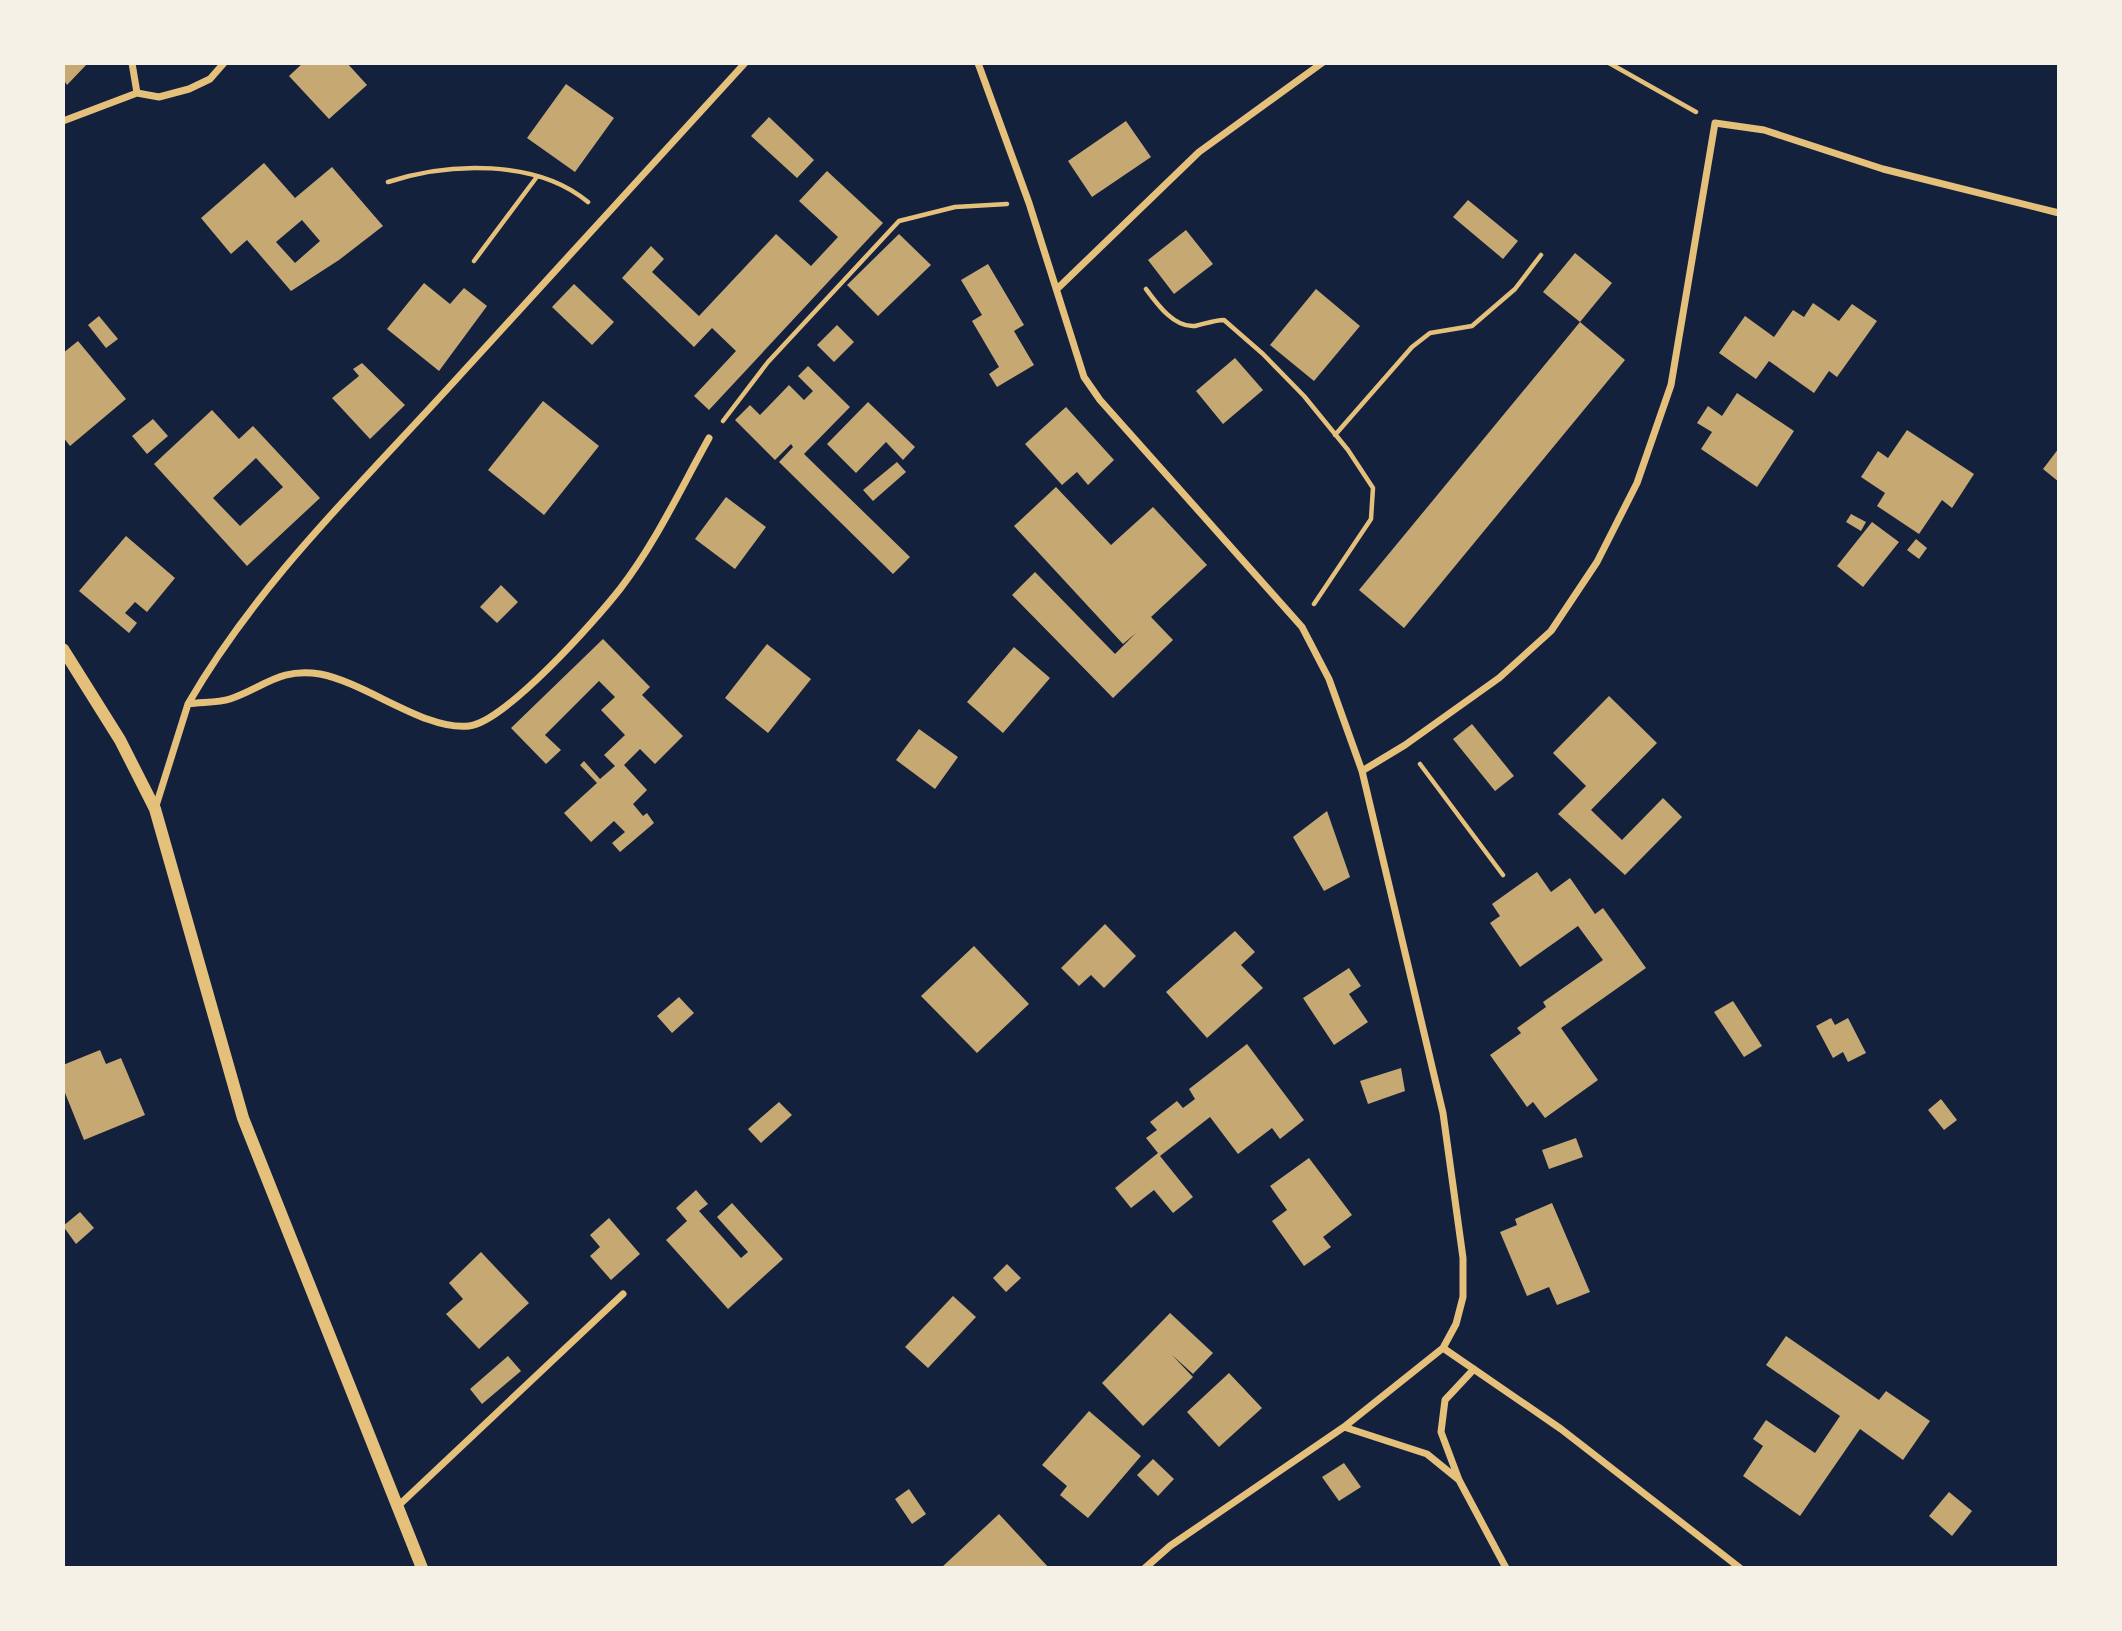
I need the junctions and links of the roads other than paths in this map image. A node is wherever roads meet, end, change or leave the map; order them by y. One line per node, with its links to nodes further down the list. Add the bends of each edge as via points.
1 (132, 63): 6 (street)
2 (224, 63): 6 (street, via 210,79 188,89 159,97)
3 (745, 63): 12 (street, via 379,462 243,618)
4 (978, 63): 9 (street)
5 (1322, 63): 9 (street, via 1199,152)
6 (137, 93): 7 (street)
7 (63, 121)
8 (2059, 213): 13 (street, via 1883,169 1764,130 1715,123 1671,385 1637,482 1597,562 1551,631 1499,678)
9 (1057, 289): 13 (street, via 1071,346 1100,400 1302,627 1329,679)
10 (709, 438): 12 (street, via 621,588 520,696 491,719 469,726 440,724 358,685 317,674 275,676 229,700)
11 (63, 649): 14 (street, via 120,740)
12 (188, 704): 14 (street)
13 (1362, 771): 16 (street, via 1443,1113 1460,1223 1463,1297)
14 (155, 809): 20 (street, via 243,1118)
15 (623, 1294): 20 (street)
16 (1443, 1348): 17 (street); 18 (street)
17 (1474, 1369): 19 (street, via 1445,1400 1441,1432); 24 (street, via 1561,1429)
18 (1344, 1427): 19 (street, via 1427,1454); 22 (street)
19 (1459, 1480): 23 (street)
20 (396, 1508): 21 (street)
21 (422, 1568)
22 (1145, 1568)
23 (1506, 1568)
24 (1741, 1568)

